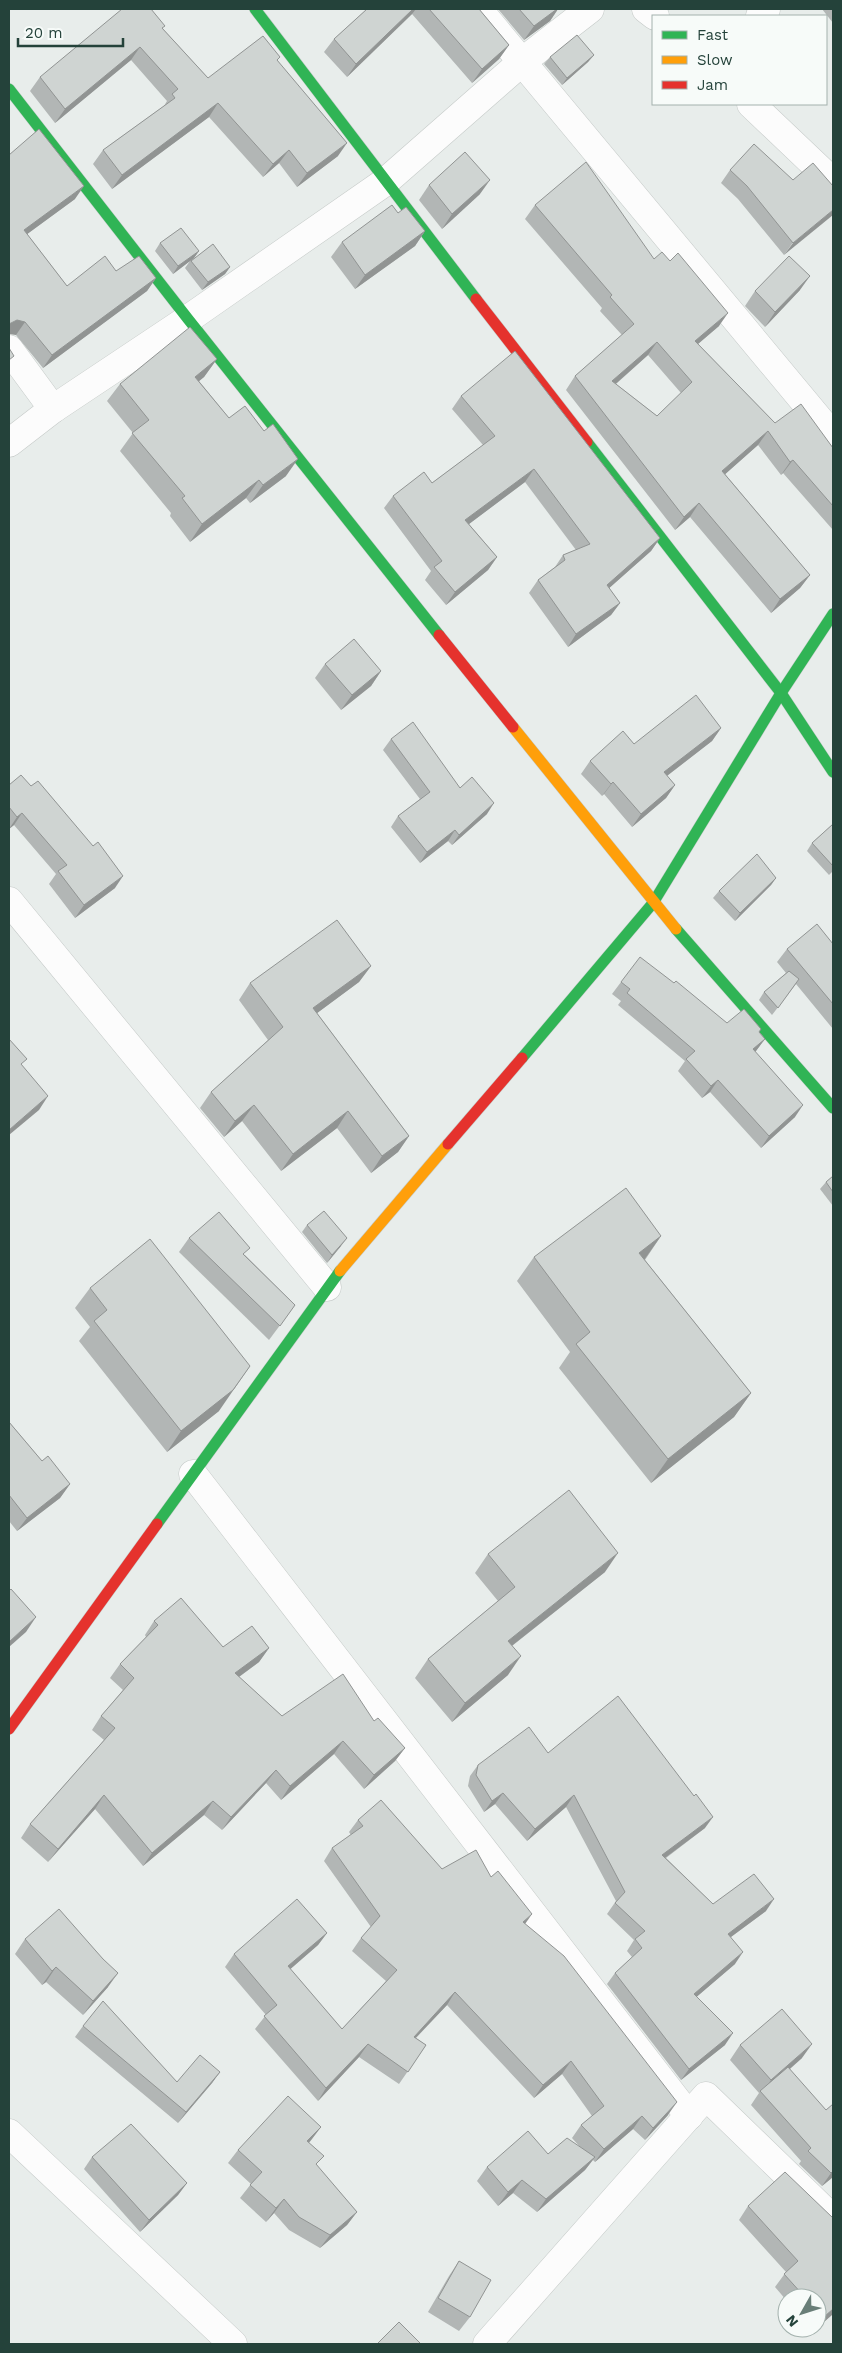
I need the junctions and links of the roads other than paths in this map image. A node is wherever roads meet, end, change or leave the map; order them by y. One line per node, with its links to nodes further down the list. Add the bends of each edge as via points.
1 (255, 9): 7 (street)
2 (478, 9): 4 (street)
3 (590, 9): 4 (street)
4 (522, 61): 7 (street); 12 (street)
5 (9, 89): 9 (street)
6 (751, 105): 8 (street)
7 (385, 182): 9 (street); 15 (street)
8 (833, 182)
9 (188, 319): 11 (street); 18 (street)
10 (9, 350): 11 (street)
11 (53, 409): 13 (street)
12 (833, 436)
13 (9, 444)
14 (833, 614): 15 (street)
15 (781, 693): 16 (street); 18 (street)
16 (833, 772)
17 (9, 901): 20 (street)
18 (653, 903): 19 (street); 20 (street)
19 (833, 1108)
20 (327, 1287): 21 (street)
21 (193, 1474): 22 (street); 23 (street)
22 (9, 1730)
23 (689, 2116): 25 (street, via 706,2096); 27 (street)
24 (9, 2133): 26 (street)
25 (833, 2219)
26 (233, 2344)
27 (487, 2344)

